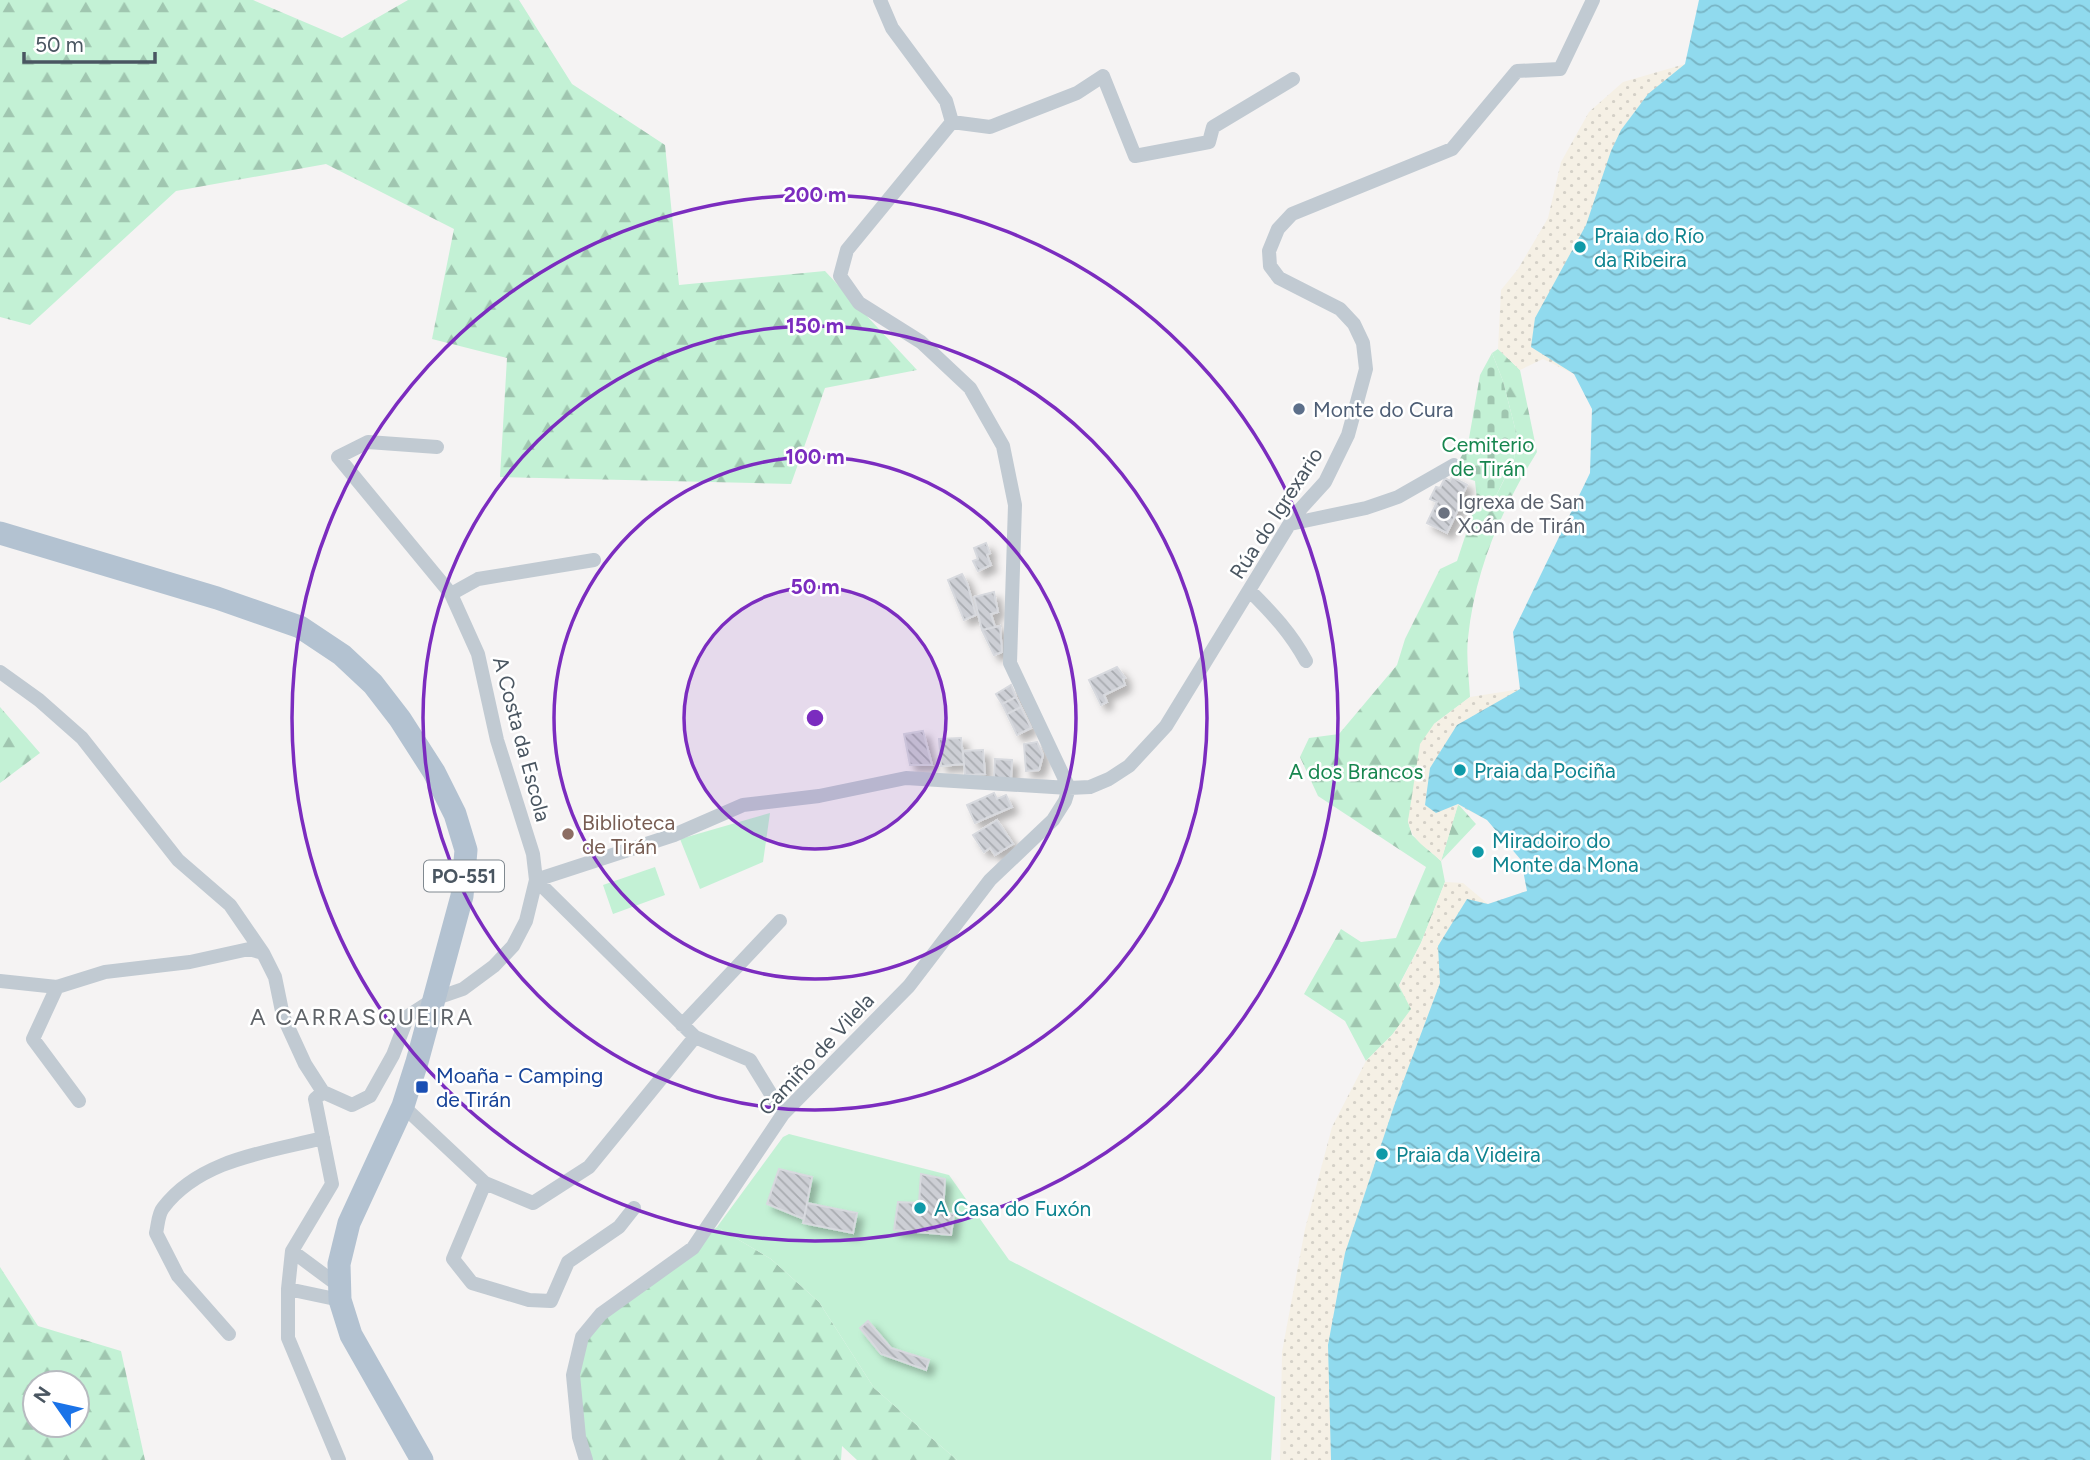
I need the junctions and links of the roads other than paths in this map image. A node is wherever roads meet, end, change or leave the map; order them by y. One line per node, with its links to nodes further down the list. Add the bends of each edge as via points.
1 (880, 0): 4 (street, via 892,28 946,101)
2 (1593, 0): 7 (street, Rúa do Igrexario, via 1560,69 1517,71 1452,149 1292,214 1278,229 1269,251 1270,266 1279,278 1340,309 1354,324 1363,343 1366,369 1340,454 1325,482)
3 (1293, 79): 4 (street, via 1213,127 1209,142 1135,156 1103,76 1077,93 990,127)
4 (952, 122): 14 (street, via 847,250 840,276 859,303 921,342 970,388 1003,446 1015,505 1010,663)
5 (437, 447): 11 (street, A Costa da Escola, via 368,442 338,457)
6 (1454, 465): 7 (street, via 1398,497)
7 (1290, 524): 10 (street, Rúa do Igrexario)
8 (0, 533): 20 (main road, PO-551, via 300,627 342,655 373,684 435,772 466,850 462,896)
9 (594, 560): 11 (street, via 478,579)
10 (1250, 591): 12 (street, via 1294,638); 14 (street, Rúa do Igrexario, via 1166,726 1129,766 1109,779 1090,787)
11 (452, 594): 15 (street, A Costa da Escola, via 478,654 497,740 533,854)
12 (1306, 661)
13 (0, 672): 17 (street, via 82,738 178,860 230,905)
14 (1069, 788): 15 (street, Rúa do Igrexario, via 906,778 819,796 743,804 674,835); 26 (street, Camiño de Vilela, via 1053,820 990,880 909,986)
15 (536, 880): 20 (street, A Costa da Escola, via 526,921 513,946 463,989); 21 (street)
16 (780, 921): 21 (street)
17 (262, 953): 19 (street, via 249,949 105,972); 23 (street, via 275,976 282,1016)
18 (0, 981): 19 (street)
19 (57, 987): 24 (street, via 33,1039)
20 (434, 999): 23 (street, A Costa da Escola, via 408,1016 370,1096 352,1105); 25 (main road, PO-551)
21 (682, 1025): 22 (street)
22 (695, 1038): 26 (street, via 750,1060); 28 (street, via 589,1167 533,1203)
23 (323, 1092): 27 (street, via 315,1099)
24 (79, 1101)
25 (403, 1106): 28 (street); 32 (main road, PO-551, via 349,1223 339,1264)
26 (783, 1114): 36 (street, Camiño de Vilela, via 693,1248 601,1314 582,1337 573,1375)
27 (323, 1138): 30 (street, via 332,1184); 33 (street, via 229,1161 195,1177 161,1209 156,1233 178,1276)
28 (485, 1183): 29 (street, via 453,1259 472,1283 529,1300 551,1301 568,1262 619,1227)
29 (634, 1208)
30 (292, 1251): 31 (street); 32 (street)
31 (288, 1289): 32 (street); 34 (street, via 288,1338)
32 (340, 1293): 35 (main road, PO-551, via 351,1335)
33 (229, 1334)
34 (339, 1460)
35 (422, 1460)
36 (586, 1460)

